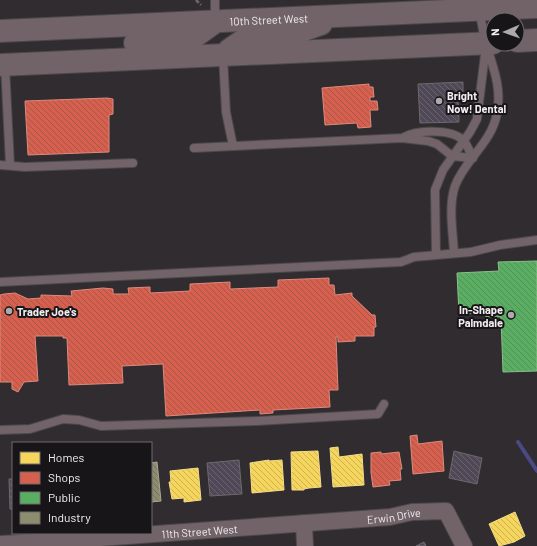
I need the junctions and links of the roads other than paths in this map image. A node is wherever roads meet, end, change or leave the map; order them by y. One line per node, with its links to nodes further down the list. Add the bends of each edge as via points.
1 (215, 0): 5 (lane)
2 (479, 5): 3 (main road, 10th Street West); 4 (main road, 10th Street West); 6 (lane)
3 (537, 7)
4 (340, 16): 5 (main road, 10th Street West); 13 (main road, via 293,34 245,38)
5 (215, 22): 7 (main road, 10th Street West); 14 (main road, via 190,40 88,46)
6 (485, 26)
7 (0, 31)
8 (537, 40): 9 (main road)
9 (525, 41)
10 (485, 43): 13 (main road)
11 (488, 52): 17 (lane, via 478,114)
12 (492, 52): 21 (lane, via 497,77 498,111 491,132)
13 (223, 55): 14 (main road); 18 (lane, via 226,112)
14 (29, 63): 15 (main road)
15 (2, 65): 24 (lane)
16 (402, 138): 17 (lane, via 435,132 452,135); 18 (lane); 20 (lane, via 437,144)
17 (464, 141): 20 (lane); 21 (lane)
18 (233, 146): 19 (lane)
19 (194, 148)
20 (452, 156): 21 (lane); 27 (lane, via 440,175 434,194)
21 (473, 158): 26 (lane, via 460,176 453,194)
22 (133, 163): 24 (lane, via 25,167)
23 (0, 164): 24 (lane)
24 (10, 165)
25 (537, 240): 26 (lane)
26 (454, 253): 27 (lane)
27 (436, 254): 28 (lane, via 401,262)
28 (0, 282)
29 (384, 404): 30 (lane, via 378,414 101,426 63,419 30,429)
30 (0, 430)
31 (304, 523): 32 (street, 11th Street West, via 59,542); 33 (street); 34 (street, Erwin Drive, via 446,511)
32 (0, 544)
33 (305, 546)
34 (464, 546)

